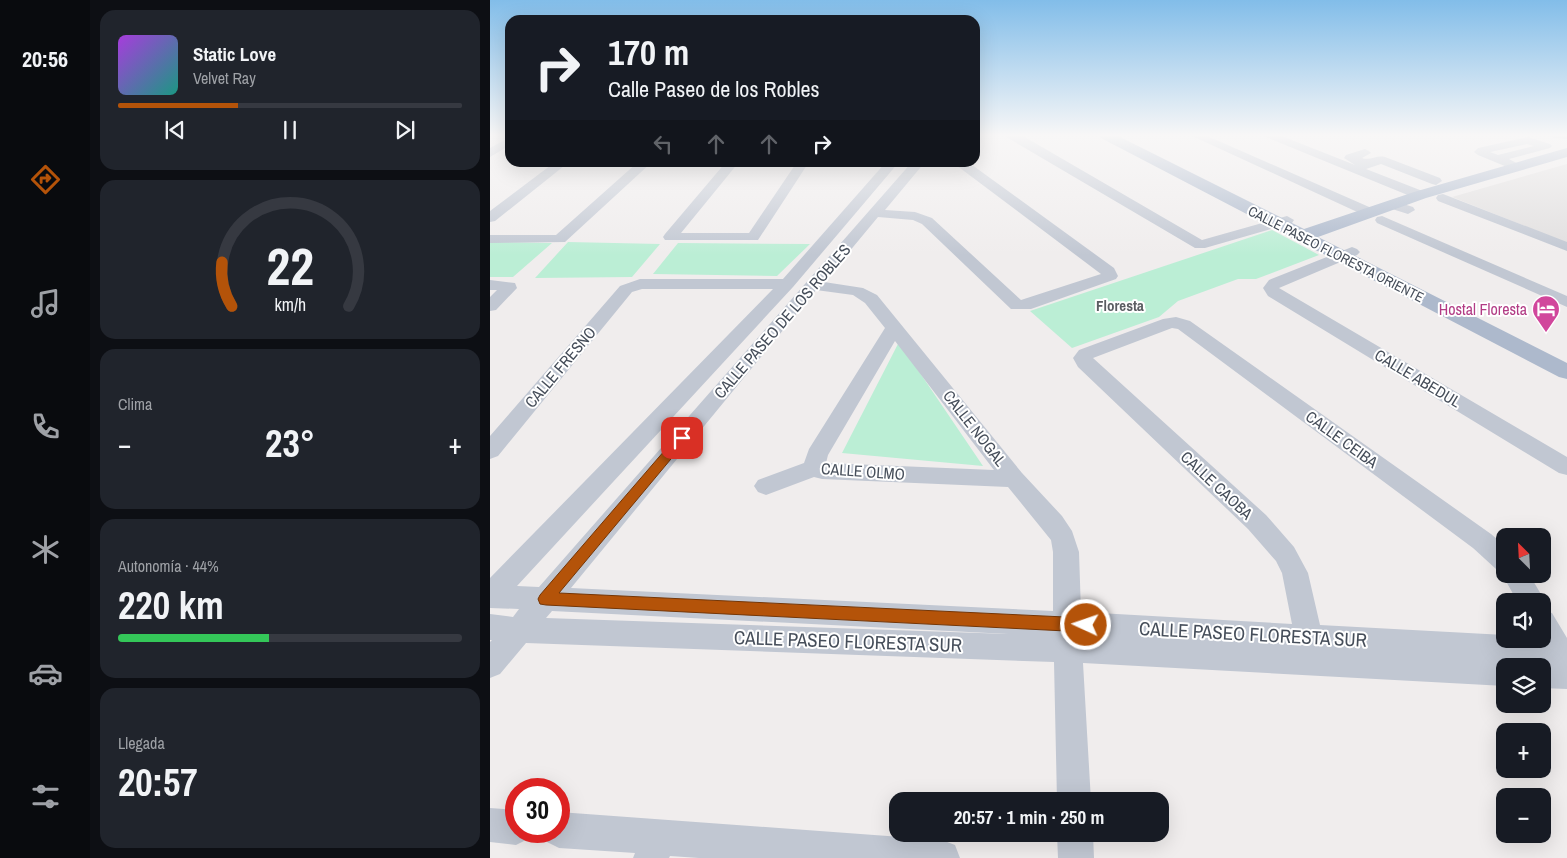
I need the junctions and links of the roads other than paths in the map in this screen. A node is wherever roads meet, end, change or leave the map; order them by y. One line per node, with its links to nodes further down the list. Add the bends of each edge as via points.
1 (546, 175): 22 (street)
2 (631, 175): 25 (street, via 560,239)
3 (722, 175): 4 (street, via 670,238 753,237)
4 (794, 175)
5 (882, 175): 28 (street, CALLE PASEO DE LOS ROBLES)
6 (909, 175): 20 (street, CALLE PASEO DE LOS ROBLES)
7 (976, 175): 20 (street, via 1110,274 1020,305 922,218)
8 (1082, 175): 23 (street, via 1200,245)
9 (1190, 175): 23 (main road, CALLE PASEO FLORESTA ORIENTE)
10 (1285, 175): 21 (street)
11 (1373, 175): 17 (street)
12 (1394, 175): 17 (street)
13 (1420, 175): 16 (street)
14 (1480, 175): 17 (main road)
15 (1518, 175): 18 (main road)
16 (1436, 181)
17 (1421, 190): 19 (main road)
18 (1443, 198): 19 (main road); 26 (street)
19 (1401, 208): 21 (main road)
20 (876, 213): 30 (street, CALLE PASEO DE LOS ROBLES)
21 (1376, 216): 24 (main road); 31 (street)
22 (490, 218)
23 (1281, 222): 24 (main road, CALLE PASEO FLORESTA ORIENTE)
24 (1314, 238): 27 (main road, CALLE PASEO FLORESTA ORIENTE)
25 (490, 239)
26 (1567, 247)
27 (1347, 254): 37 (main road, CALLE PASEO FLORESTA ORIENTE); 38 (main road, CALLE PASEO FLORESTA ORIENTE); 40 (street, CALLE ABEDUL, via 1275,283 1271,288)
28 (787, 284): 35 (street, CALLE PASEO DE LOS ROBLES); 39 (street, CALLE FRESNO, via 640,284 626,289)
29 (490, 285): 32 (street, via 510,286)
30 (812, 285): 34 (street, CALLE NOGAL, via 864,294); 36 (street, CALLE PASEO DE LOS ROBLES)
31 (1567, 302)
32 (490, 306)
33 (1176, 322): 44 (street, CALLE CEIBA, via 1192,330); 51 (street, CALLE CAOBA, via 1082,358 1257,522 1285,554 1295,573)
34 (894, 327): 41 (street, CALLE OLMO, via 817,455); 42 (street, CALLE NOGAL)
35 (740, 334): 36 (street); 45 (street, CALLE PASEO DE LOS ROBLES)
36 (770, 335): 46 (street, CALLE PASEO DE LOS ROBLES)
37 (1567, 360)
38 (1567, 372)
39 (490, 451)
40 (1567, 467)
41 (814, 468): 42 (street, CALLE OLMO, via 822,471); 43 (street)
42 (1014, 479): 50 (street, CALLE NOGAL, via 1063,538)
43 (766, 486)
44 (1496, 553)
45 (490, 596): 46 (street, CALLE PASEO FLORESTA SUR)
46 (546, 599): 48 (street, CALLE PASEO DE LOS ROBLES); 49 (street, CALLE PASEO FLORESTA SUR)
47 (490, 627): 48 (street, CALLE PASEO FLORESTA SUR)
48 (520, 630): 49 (street, CALLE PASEO FLORESTA SUR); 54 (street, CALLE PASEO DE LOS ROBLES)
49 (958, 632): 50 (street, CALLE PASEO FLORESTA SUR)
50 (1068, 637): 53 (street, CALLE PASEO FLORESTA SUR); 57 (street, CALLE NOGAL)
51 (1310, 637): 53 (street, CALLE PASEO FLORESTA SUR); 55 (street, CALLE PASEO FLORESTA SUR)
52 (1551, 642): 55 (street)
53 (1180, 643): 56 (street, CALLE PASEO FLORESTA SUR)
54 (490, 664)
55 (1561, 664)
56 (1496, 671)
57 (1074, 792)
58 (490, 825): 59 (street)
59 (505, 826)
60 (570, 832): 62 (street)
61 (1075, 842): 64 (street)
62 (655, 848): 63 (street)
63 (942, 858)
64 (1076, 858)

